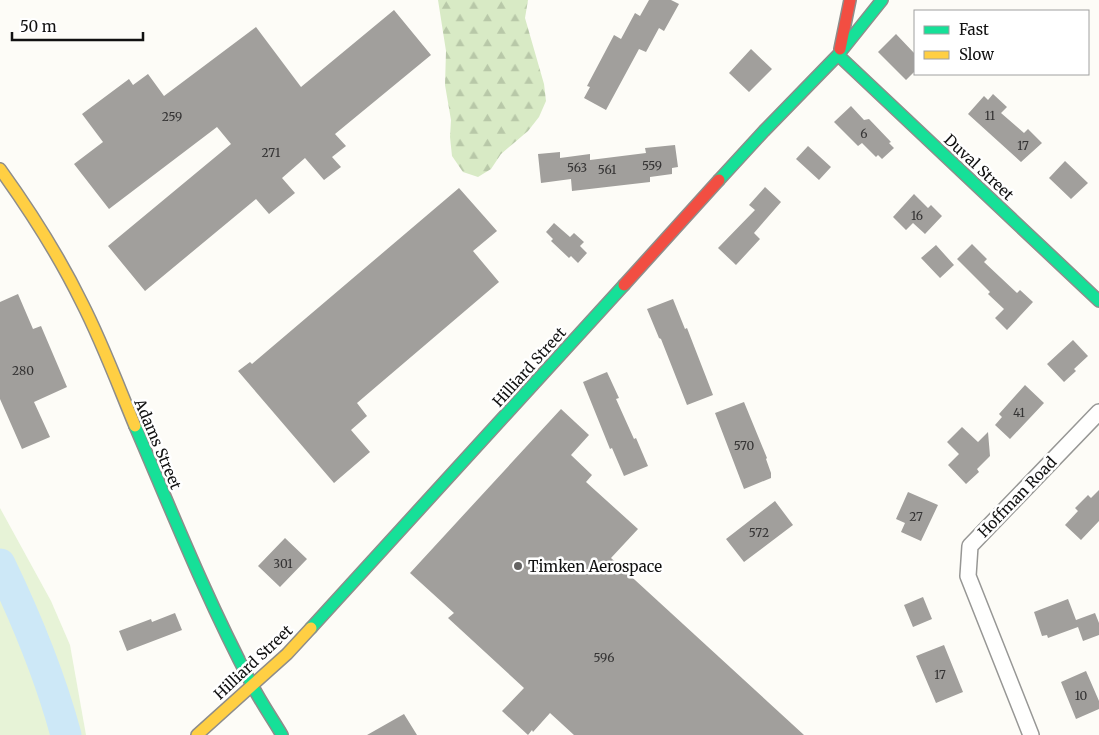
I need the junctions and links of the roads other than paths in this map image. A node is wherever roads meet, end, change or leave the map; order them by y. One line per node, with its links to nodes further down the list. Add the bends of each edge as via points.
1 (850, 0): 3 (street)
2 (882, 0): 3 (street, Hilliard Street)
3 (838, 55): 5 (street, Duval Street); 7 (street, Hilliard Street, via 764,131 287,654)
4 (0, 169): 7 (street, Adams Street, via 48,239 82,304 181,533)
5 (1099, 301)
6 (1099, 412): 10 (street, Hoffman Road, via 970,546 968,576)
7 (252, 685): 8 (street, Hilliard Street); 9 (street, Adams Street)
8 (196, 735)
9 (282, 735)
10 (1031, 735)

